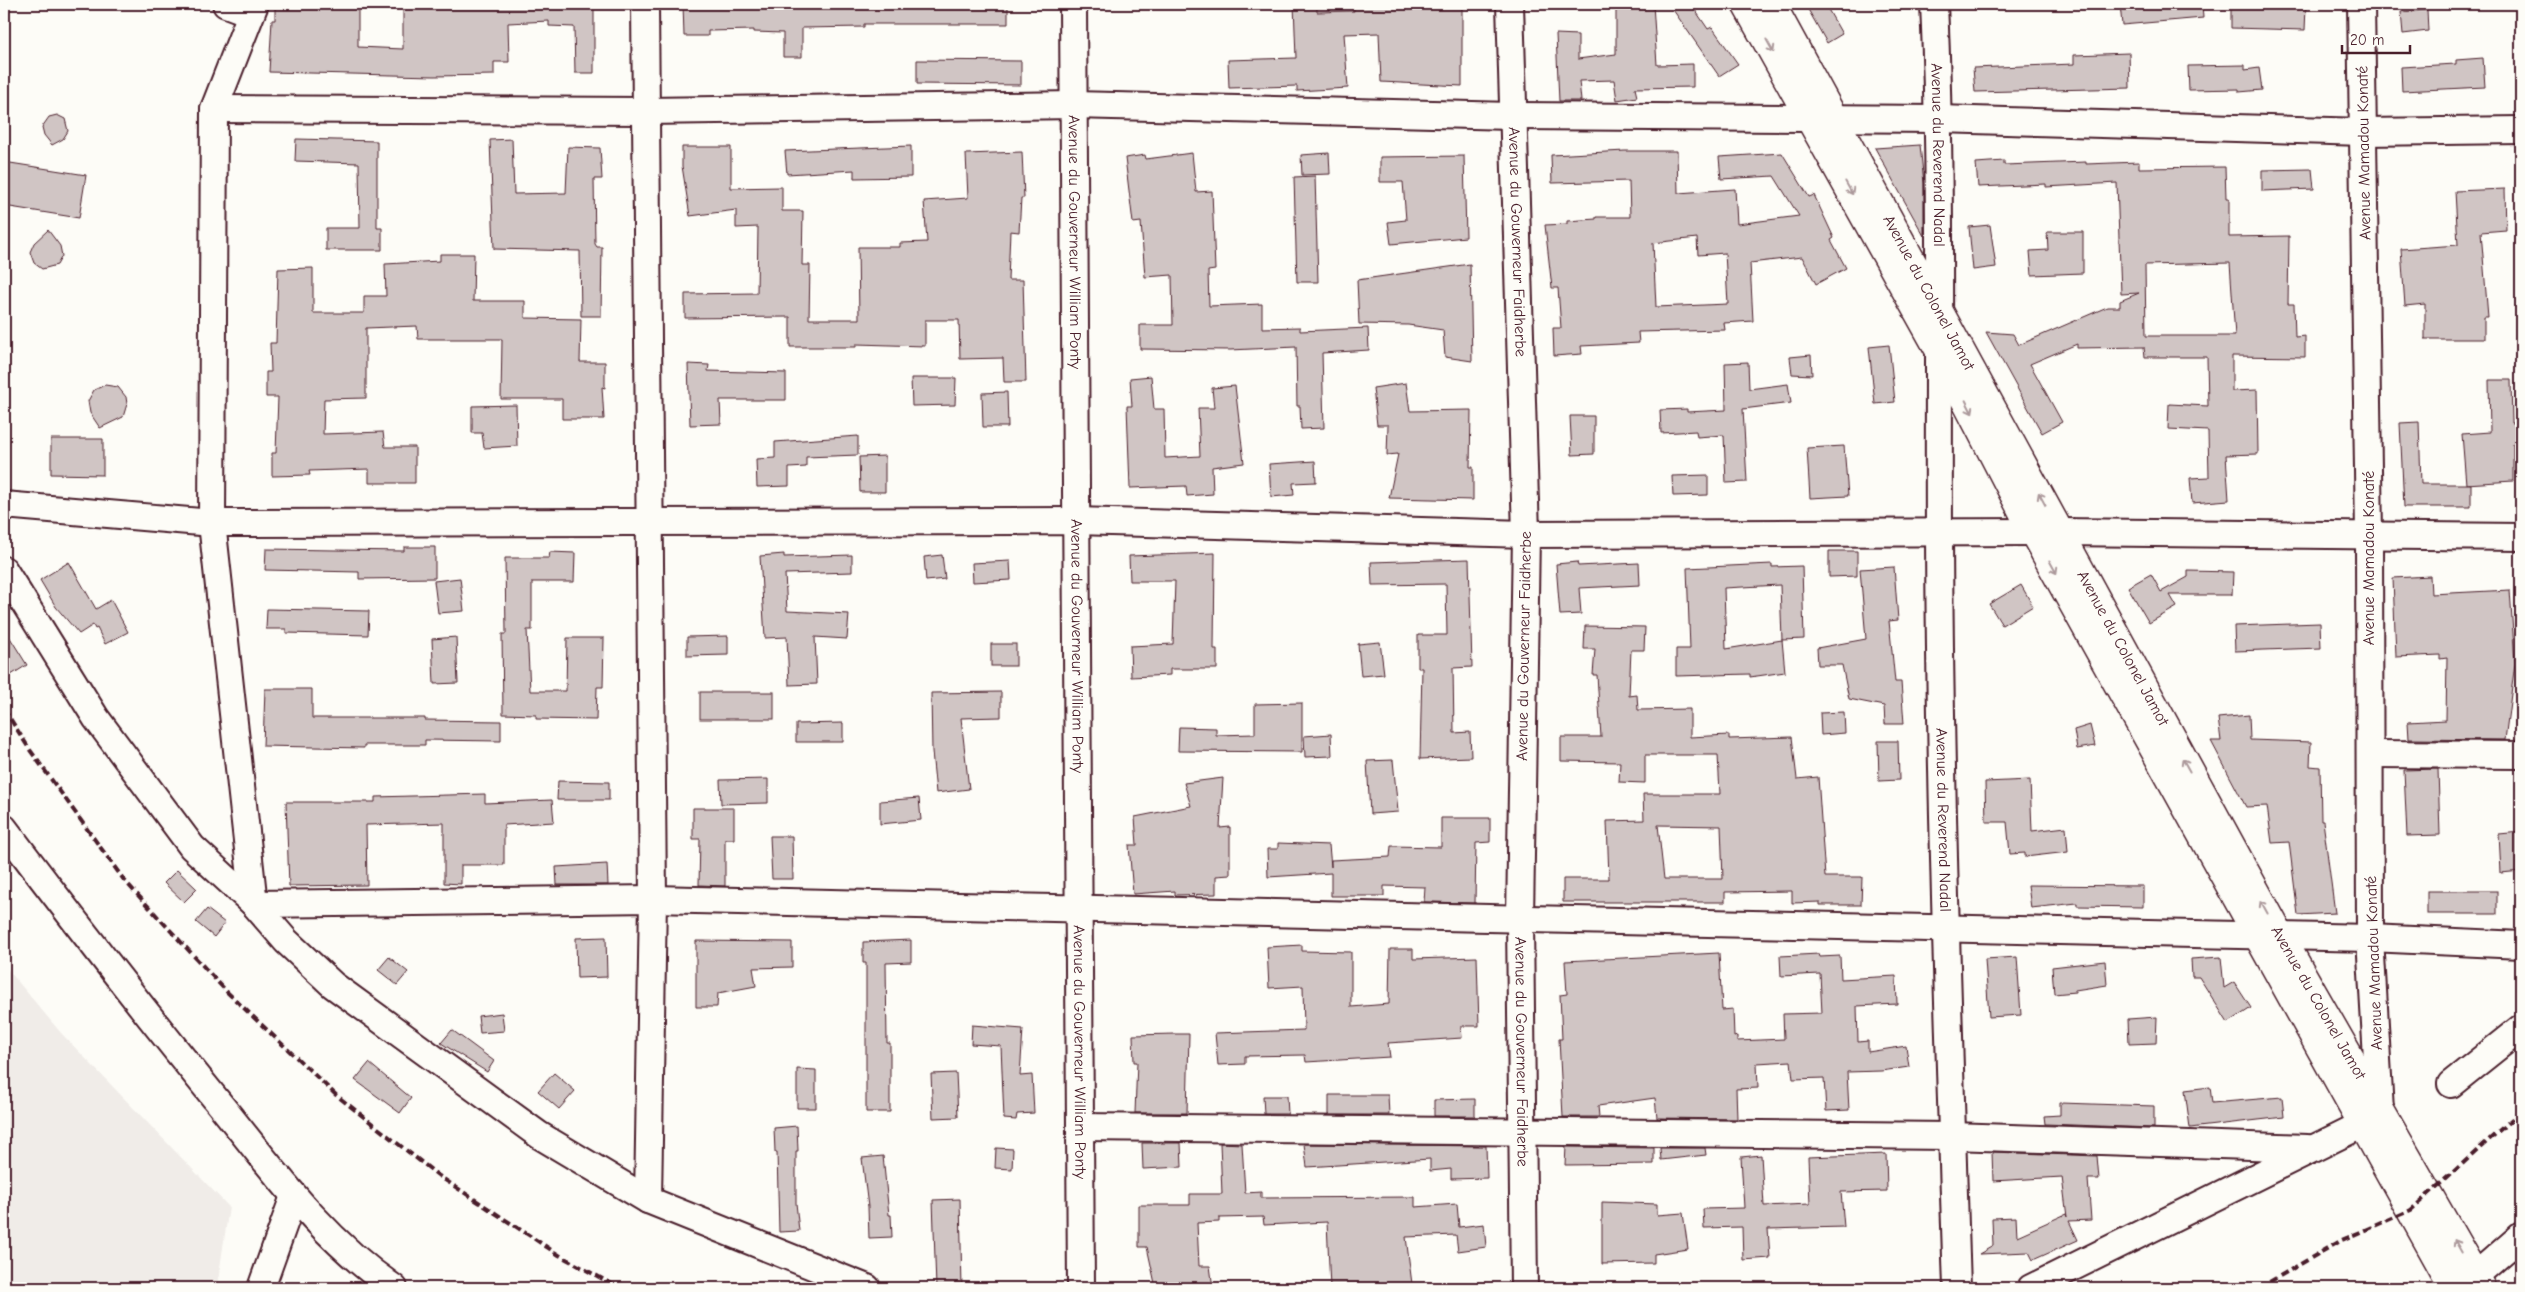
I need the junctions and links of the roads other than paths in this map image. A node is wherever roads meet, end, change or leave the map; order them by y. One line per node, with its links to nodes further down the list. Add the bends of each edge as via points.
1 (226, 4): 9 (street)
2 (645, 4): 12 (street)
3 (1073, 4): 10 (street, Avenue du Gouverneur William Ponty)
4 (1510, 4): 13 (street, Avenue du Gouverneur Faidherbe)
5 (1746, 4): 14 (main road, Avenue du Colonel Jamot, one-way to 14)
6 (1771, 4): 14 (main road, Avenue du Colonel Jamot)
7 (1934, 4): 15 (street, Avenue du Reverend Nadal)
8 (2360, 4): 17 (street, Avenue Mamadou Konaté)
9 (253, 8): 11 (street)
10 (1074, 105): 12 (street); 13 (street); 21 (street, Avenue du Gouverneur William Ponty)
11 (214, 109): 12 (street); 23 (street)
12 (646, 111): 22 (street)
13 (1512, 116): 14 (street); 26 (street, Avenue du Gouverneur Faidherbe)
14 (1821, 117): 15 (street); 18 (main road, Avenue du Colonel Jamot); 19 (main road, Avenue du Colonel Jamot, one-way to 19)
15 (1939, 119): 17 (street); 18 (street, Avenue du Reverend Nadal)
16 (2521, 130): 17 (street)
17 (2364, 132): 27 (street, Avenue Mamadou Konaté)
18 (1938, 308): 19 (street, Avenue du Reverend Nadal); 25 (main road, Avenue du Colonel Jamot, one-way to 18)
19 (1940, 351): 24 (street, Avenue du Reverend Nadal); 25 (main road, Avenue du Colonel Jamot, one-way to 25)
20 (4, 505): 23 (street)
21 (1076, 521): 22 (street); 26 (street); 35 (street, Avenue du Gouverneur William Ponty)
22 (650, 522): 23 (street); 33 (street)
23 (212, 523): 34 (street)
24 (1939, 532): 25 (street); 26 (street); 37 (street, Avenue du Reverend Nadal)
25 (2047, 532): 27 (street); 38 (main road, Avenue du Colonel Jamot)
26 (1526, 534): 36 (street, Avenue du Gouverneur Faidherbe)
27 (2369, 535): 28 (street); 30 (street, Avenue Mamadou Konaté)
28 (2521, 537)
29 (4, 570): 34 (street, via 96,718 192,847)
30 (2370, 754): 31 (street); 39 (street, Avenue Mamadou Konaté)
31 (2521, 755)
32 (4, 828): 48 (street, via 132,997)
33 (653, 899): 34 (street); 35 (street); 49 (street)
34 (254, 904): 49 (street, via 286,941 333,984 539,1135)
35 (1079, 909): 36 (street); 44 (street, Avenue du Gouverneur William Ponty)
36 (1520, 919): 37 (street); 45 (street, Avenue du Gouverneur Faidherbe)
37 (1946, 929): 38 (street); 46 (street, Avenue du Reverend Nadal)
38 (2268, 936): 39 (street); 43 (main road, Avenue du Colonel Jamot)
39 (2370, 938): 40 (street); 43 (street, Avenue Mamadou Konaté)
40 (2521, 944)
41 (2521, 1028): 42 (street)
42 (2451, 1084)
43 (2371, 1118): 47 (street); 51 (main road, Avenue du Colonel Jamot)
44 (1080, 1127): 45 (street); 55 (street, Avenue du Gouverneur William Ponty)
45 (1522, 1131): 46 (street); 56 (street, Avenue du Gouverneur Faidherbe)
46 (1952, 1136): 47 (street); 57 (street, Avenue du Reverend Nadal)
47 (2310, 1148): 58 (street)
48 (294, 1196): 52 (street); 53 (street, via 361,1265)
49 (648, 1200): 54 (street)
50 (2521, 1236): 51 (street)
51 (2466, 1285)
52 (261, 1288)
53 (394, 1288)
54 (867, 1288)
55 (1081, 1288)
56 (1524, 1288)
57 (1956, 1288)
58 (2031, 1288)

